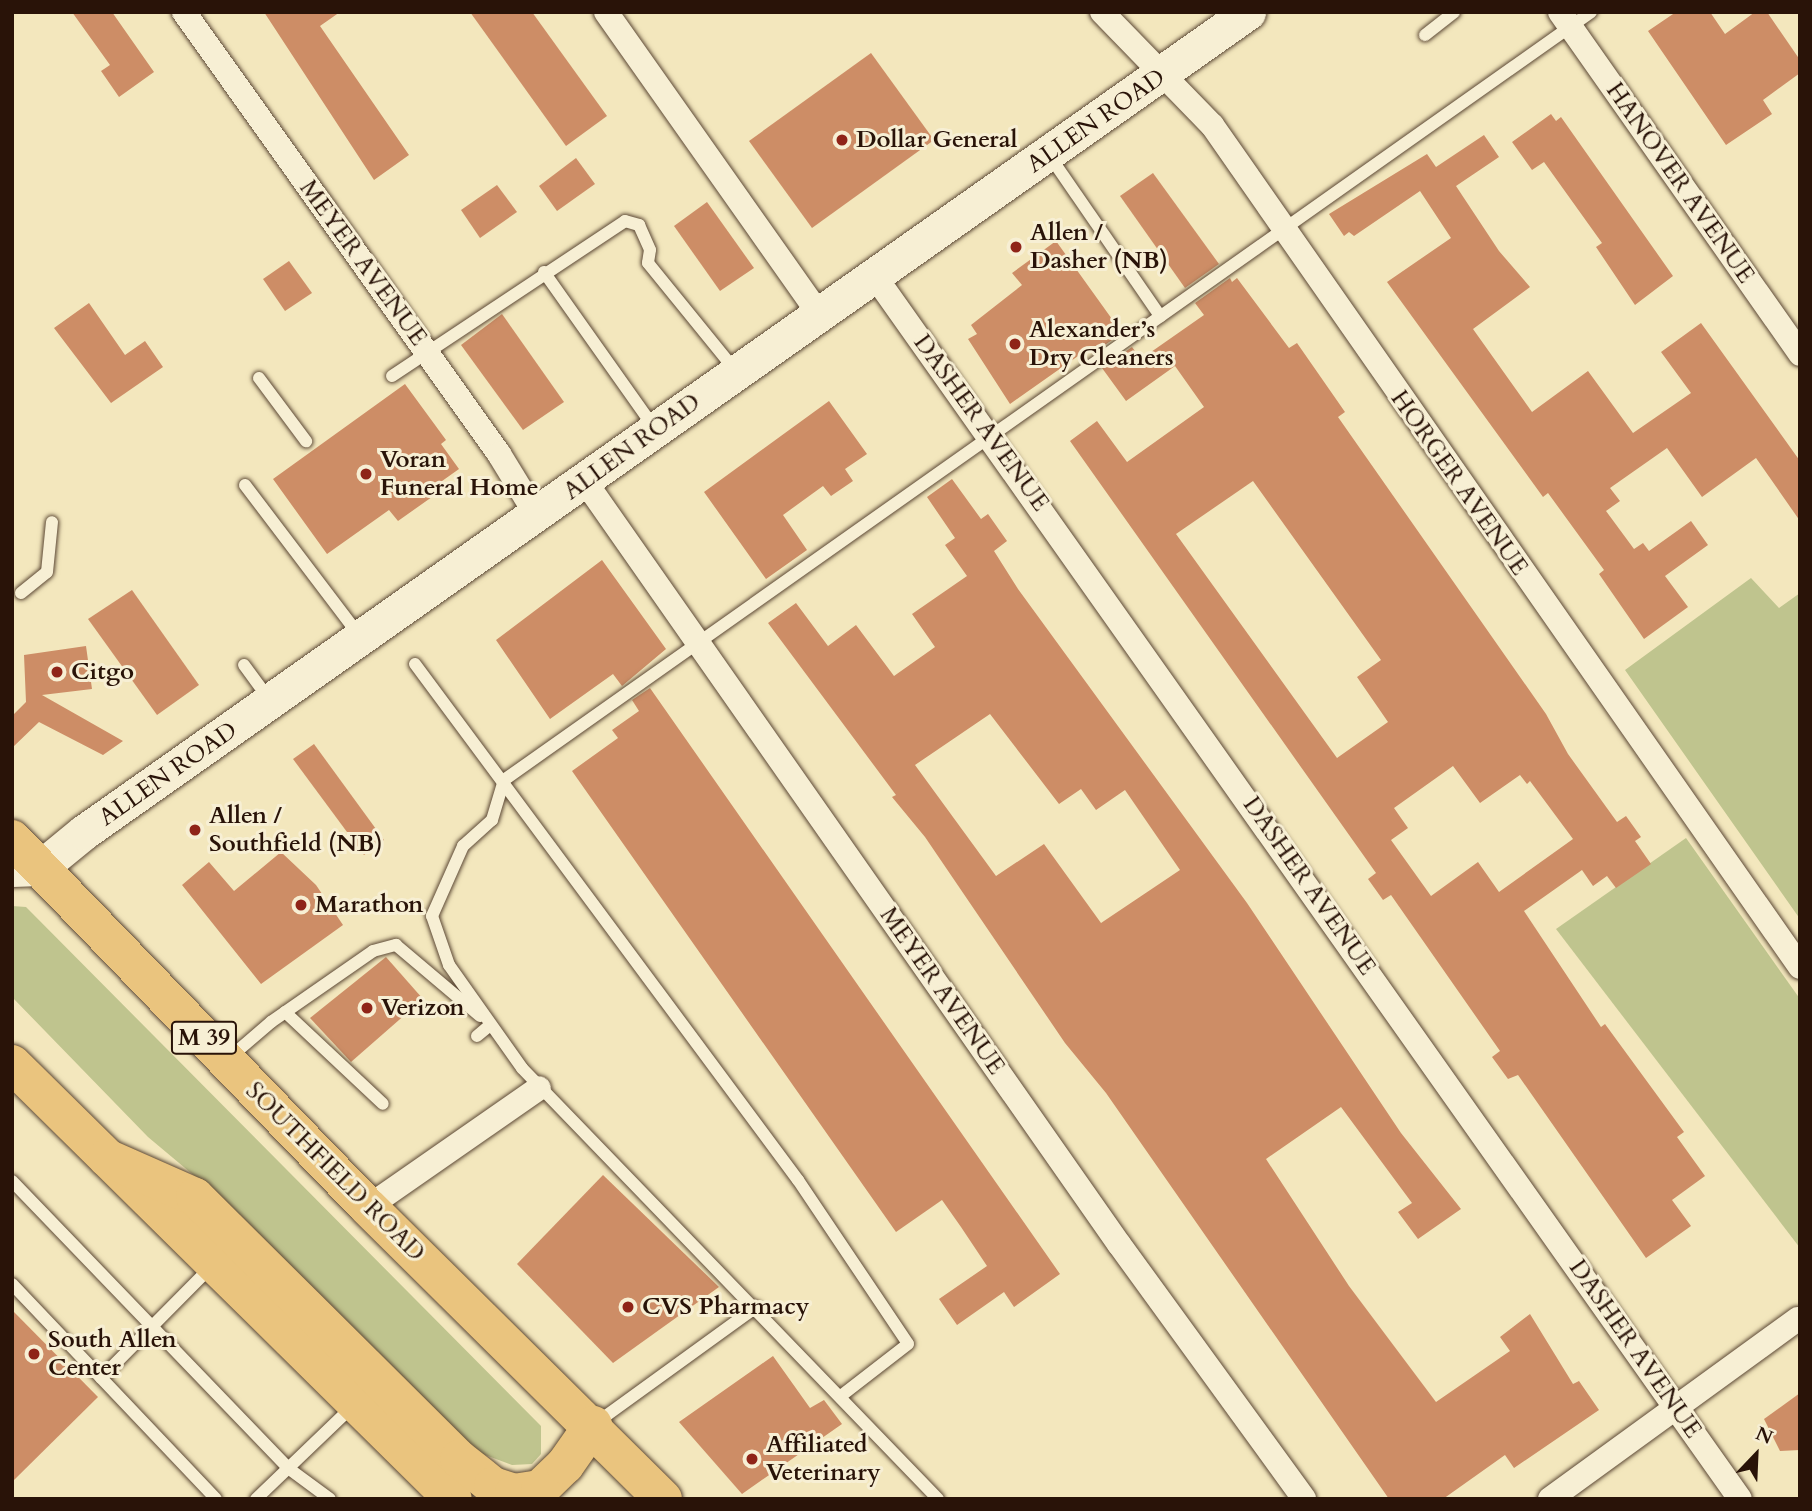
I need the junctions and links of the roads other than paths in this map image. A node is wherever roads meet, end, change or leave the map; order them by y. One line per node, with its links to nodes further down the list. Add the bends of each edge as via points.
1 (184, 12): 16 (street, MEYER AVENUE)
2 (606, 12): 14 (street)
3 (1102, 12): 9 (street, HORGER AVENUE)
4 (1248, 12): 9 (main road, ALLEN ROAD)
5 (1454, 12): 8 (lane)
6 (1591, 12): 7 (lane)
7 (1565, 20): 11 (lane); 17 (street, HANOVER AVENUE)
8 (1425, 35)
9 (1162, 76): 10 (main road, ALLEN ROAD); 11 (street, HORGER AVENUE, via 1212,125)
10 (1048, 155): 13 (main road, ALLEN ROAD); 15 (lane)
11 (1281, 229): 15 (lane); 37 (street, HORGER AVENUE)
12 (544, 272): 16 (lane); 18 (lane, via 625,221 639,225 650,250 648,263); 21 (lane)
13 (874, 275): 14 (main road, ALLEN ROAD); 22 (street, DASHER AVENUE)
14 (819, 314): 18 (main road, ALLEN ROAD)
15 (1160, 316): 22 (lane)
16 (426, 351): 19 (lane); 26 (street, MEYER AVENUE)
17 (1800, 354)
18 (737, 372): 21 (main road, ALLEN ROAD)
19 (392, 376)
20 (260, 378): 23 (lane)
21 (656, 429): 24 (main road, ALLEN ROAD)
22 (991, 434): 30 (lane); 56 (street, DASHER AVENUE)
23 (306, 441)
24 (584, 480): 26 (main road, ALLEN ROAD); 30 (street, MEYER AVENUE)
25 (245, 485): 29 (lane)
26 (537, 516): 29 (main road, ALLEN ROAD)
27 (52, 522): 28 (lane, via 47,572)
28 (21, 593)
29 (361, 638): 33 (main road, ALLEN ROAD)
30 (699, 645): 34 (lane); 65 (street, MEYER AVENUE)
31 (415, 664): 34 (lane)
32 (244, 665): 33 (lane)
33 (272, 702): 36 (main road, ALLEN ROAD)
34 (504, 780): 39 (lane, via 492,820 463,846 432,916 449,965); 54 (lane, via 798,1180 908,1344)
35 (12, 839): 36 (highway, SOUTHFIELD ROAD / M 39)
36 (26, 869): 41 (highway, SOUTHFIELD ROAD / M 39)
37 (1800, 967)
38 (285, 1012): 39 (lane, via 373,951 396,945); 41 (lane); 44 (lane)
39 (493, 1027): 40 (lane); 43 (lane)
40 (477, 1036)
41 (226, 1061): 47 (highway, SOUTHFIELD ROAD / M 39)
42 (12, 1064): 45 (highway)
43 (539, 1088): 47 (street); 50 (lane)
44 (383, 1104)
45 (107, 1158): 48 (highway); 57 (highway, via 195,1197 459,1459 493,1486 514,1493 540,1489 565,1465)
46 (12, 1181): 52 (lane)
47 (368, 1207): 57 (highway, SOUTHFIELD ROAD / M 39)
48 (214, 1263): 52 (lane); 55 (highway)
49 (12, 1284): 53 (lane)
50 (756, 1307): 54 (lane); 57 (lane)
51 (1798, 1319): 56 (street)
52 (155, 1326): 53 (lane); 58 (lane)
53 (102, 1378): 59 (lane)
54 (841, 1396): 64 (lane)
55 (357, 1401): 58 (lane); 62 (highway)
56 (1678, 1406): 66 (street); 67 (street, DASHER AVENUE)
57 (593, 1425): 63 (highway, SOUTHFIELD ROAD / M 39)
58 (288, 1468): 60 (lane); 61 (lane)
59 (216, 1499)
60 (256, 1499)
61 (330, 1499)
62 (453, 1499)
63 (663, 1499)
64 (939, 1499)
65 (1304, 1499)
66 (1550, 1499)
67 (1740, 1499)

